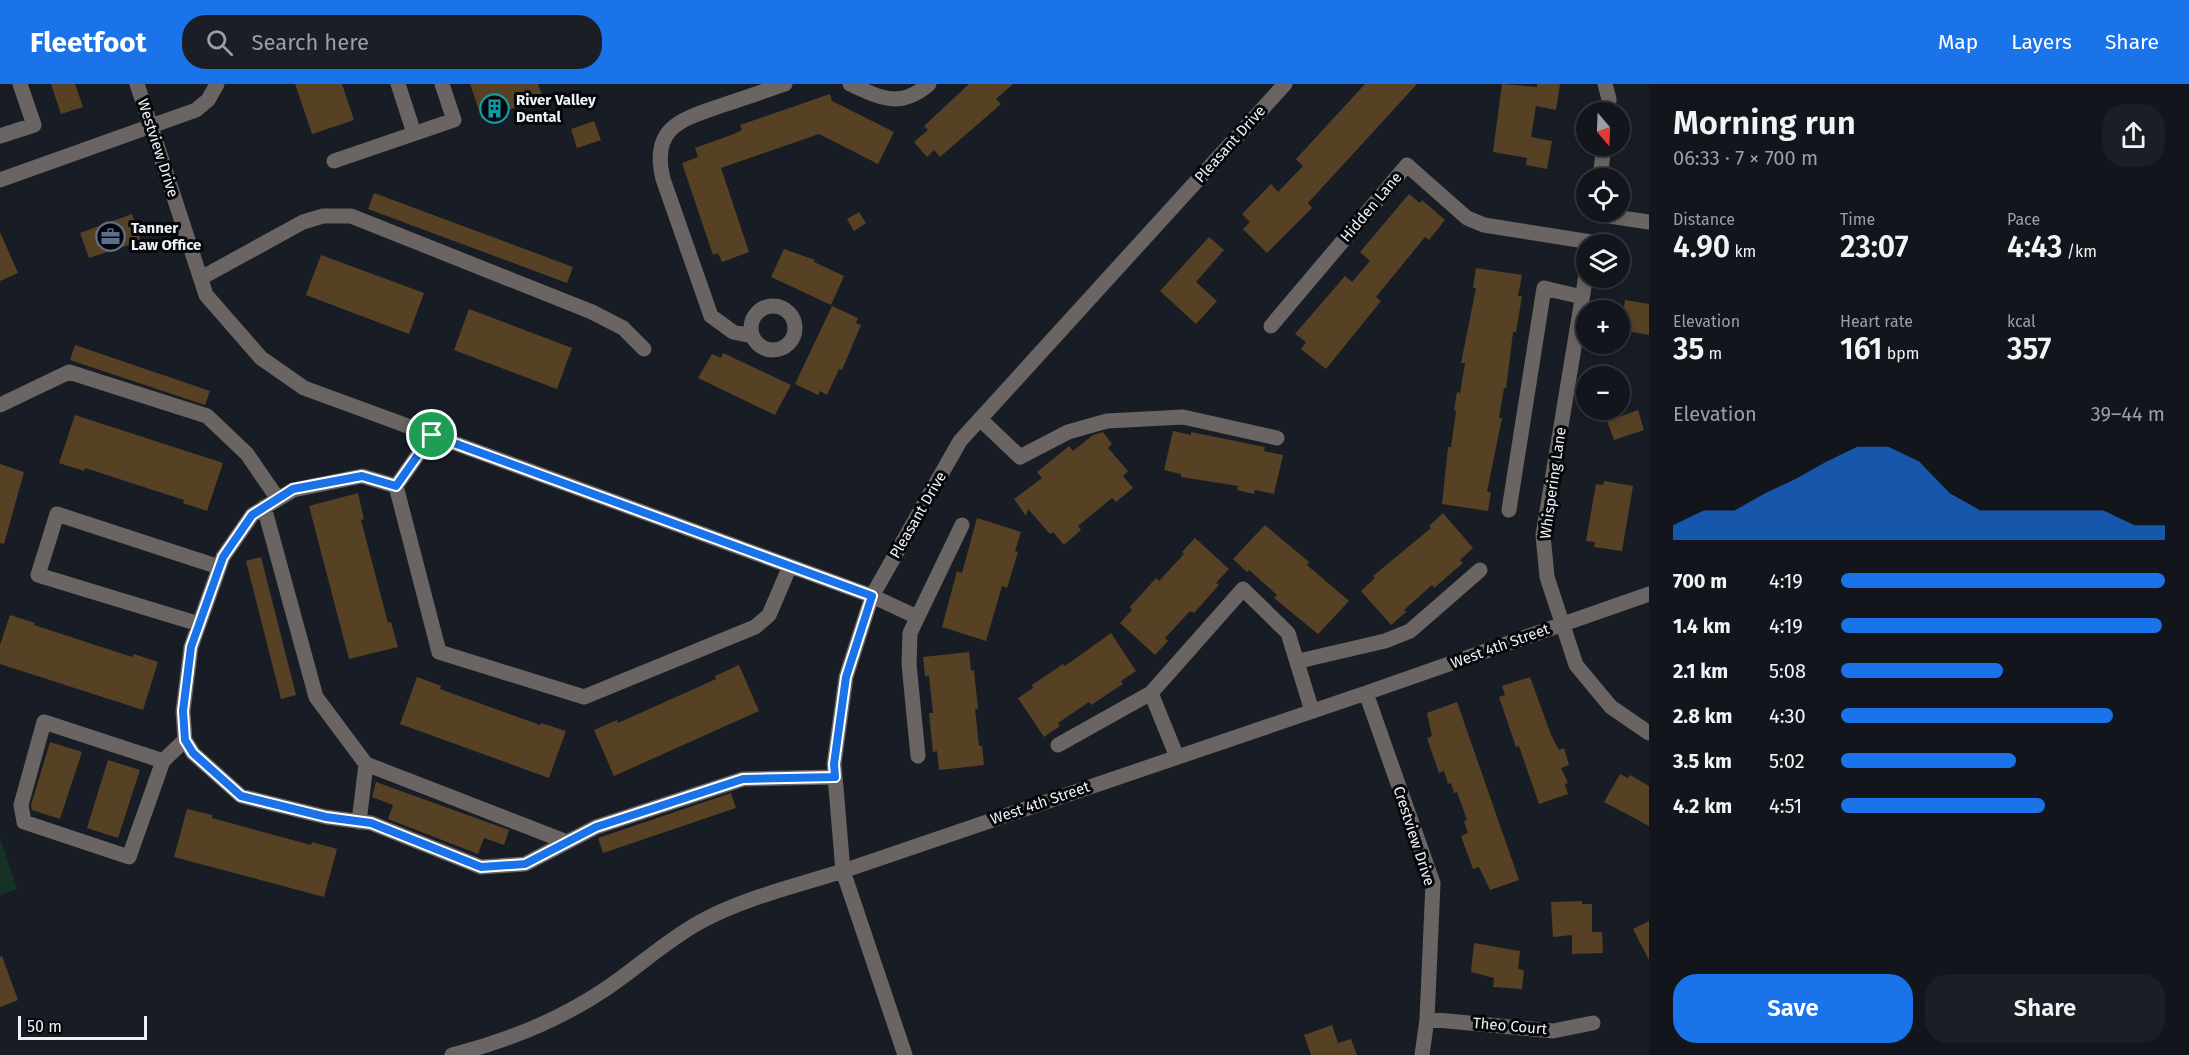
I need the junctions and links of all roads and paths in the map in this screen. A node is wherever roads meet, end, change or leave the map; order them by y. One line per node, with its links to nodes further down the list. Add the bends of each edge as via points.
1 (20, 84): 14 (street, via 34,125)
2 (137, 84): 12 (street, Westview Drive)
3 (217, 84): 12 (street, via 208,100 196,110)
4 (398, 84): 13 (street)
5 (442, 84): 13 (street, via 454,120)
6 (785, 84): 24 (street, via 684,118 670,130 660,153 663,179 711,316 733,332)
7 (850, 84): 8 (street, via 898,100)
8 (929, 84)
9 (1285, 84): 27 (street, Pleasant Drive)
10 (1605, 84): 11 (street)
11 (1609, 102)
12 (152, 127): 16 (street); 20 (street, Westview Drive)
13 (414, 133): 15 (street)
14 (0, 136)
15 (334, 161)
16 (0, 180)
17 (1630, 219): 18 (street)
18 (1649, 222)
19 (1576, 240): 23 (street, Hidden Lane, via 1484,225 1467,218 1407,165)
20 (201, 278): 25 (street, via 303,222 322,216 351,216 592,312 623,328); 28 (street, Westview Drive, via 206,295 261,358 304,388)
21 (1584, 288): 22 (street, Whispering Lane)
22 (1582, 297): 33 (street, via 1544,288); 42 (street, Whispering Lane, via 1544,535 1547,577)
23 (1271, 326)
24 (752, 336)
25 (644, 349)
26 (0, 405): 31 (street, via 69,372 207,416 247,454)
27 (980, 419): 29 (street, via 1020,457 1068,432 1107,421 1183,417); 39 (street, Pleasant Drive, via 960,441)
28 (432, 435): 30 (street); 35 (street, Westview Drive)
29 (1277, 438)
30 (396, 486): 31 (street, via 362,476 293,489); 35 (street, via 439,652 584,697 754,627 769,615)
31 (278, 499): 32 (street)
32 (264, 507): 36 (street, via 252,515); 53 (street, via 316,697)
33 (1509, 510)
34 (962, 525): 40 (street)
35 (790, 566): 39 (street, Westview Drive)
36 (219, 567): 41 (street); 41 (street, via 57,514 38,575)
37 (1480, 570): 43 (street, via 1410,631 1385,641)
38 (1649, 594): 42 (street, West 4th Street)
39 (872, 596): 40 (street, Westview Drive); 54 (street, Pleasant Drive, via 846,677)
40 (917, 617): 50 (street, via 910,633 909,664)
41 (199, 624): 48 (street, via 191,647 183,711)
42 (1561, 624): 45 (street, West 4th Street); 47 (street, Whispering Lane, via 1576,665 1611,707)
43 (1299, 661): 44 (street, via 1288,633 1243,589); 46 (street)
44 (1151, 693): 49 (street); 51 (street)
45 (1366, 693): 46 (street, West 4th Street); 58 (street, Crestview Drive, via 1432,883)
46 (1312, 711): 51 (street, West 4th Street)
47 (1649, 733)
48 (185, 740): 52 (street); 55 (street, via 193,753 241,796)
49 (1058, 745)
50 (918, 756)
51 (1176, 757): 57 (street, West 4th Street)
52 (163, 761): 52 (street, via 129,857 24,822 21,805 44,722)
53 (366, 764): 55 (street); 56 (street)
54 (835, 777): 56 (street, via 743,779 596,827); 57 (street, Pleasant Drive)
55 (359, 822): 56 (street, via 371,823 481,867 525,864)
56 (567, 842)
57 (843, 871): 60 (street, West 4th Street, via 757,898 700,922 607,989 561,1016 509,1039); 61 (street, Pleasant Drive)
58 (1427, 1019): 59 (street, Theo Court, via 1553,1031); 62 (street, Crestview Drive)
59 (1593, 1023)
60 (452, 1055)
61 (905, 1055)
62 (1422, 1055)

